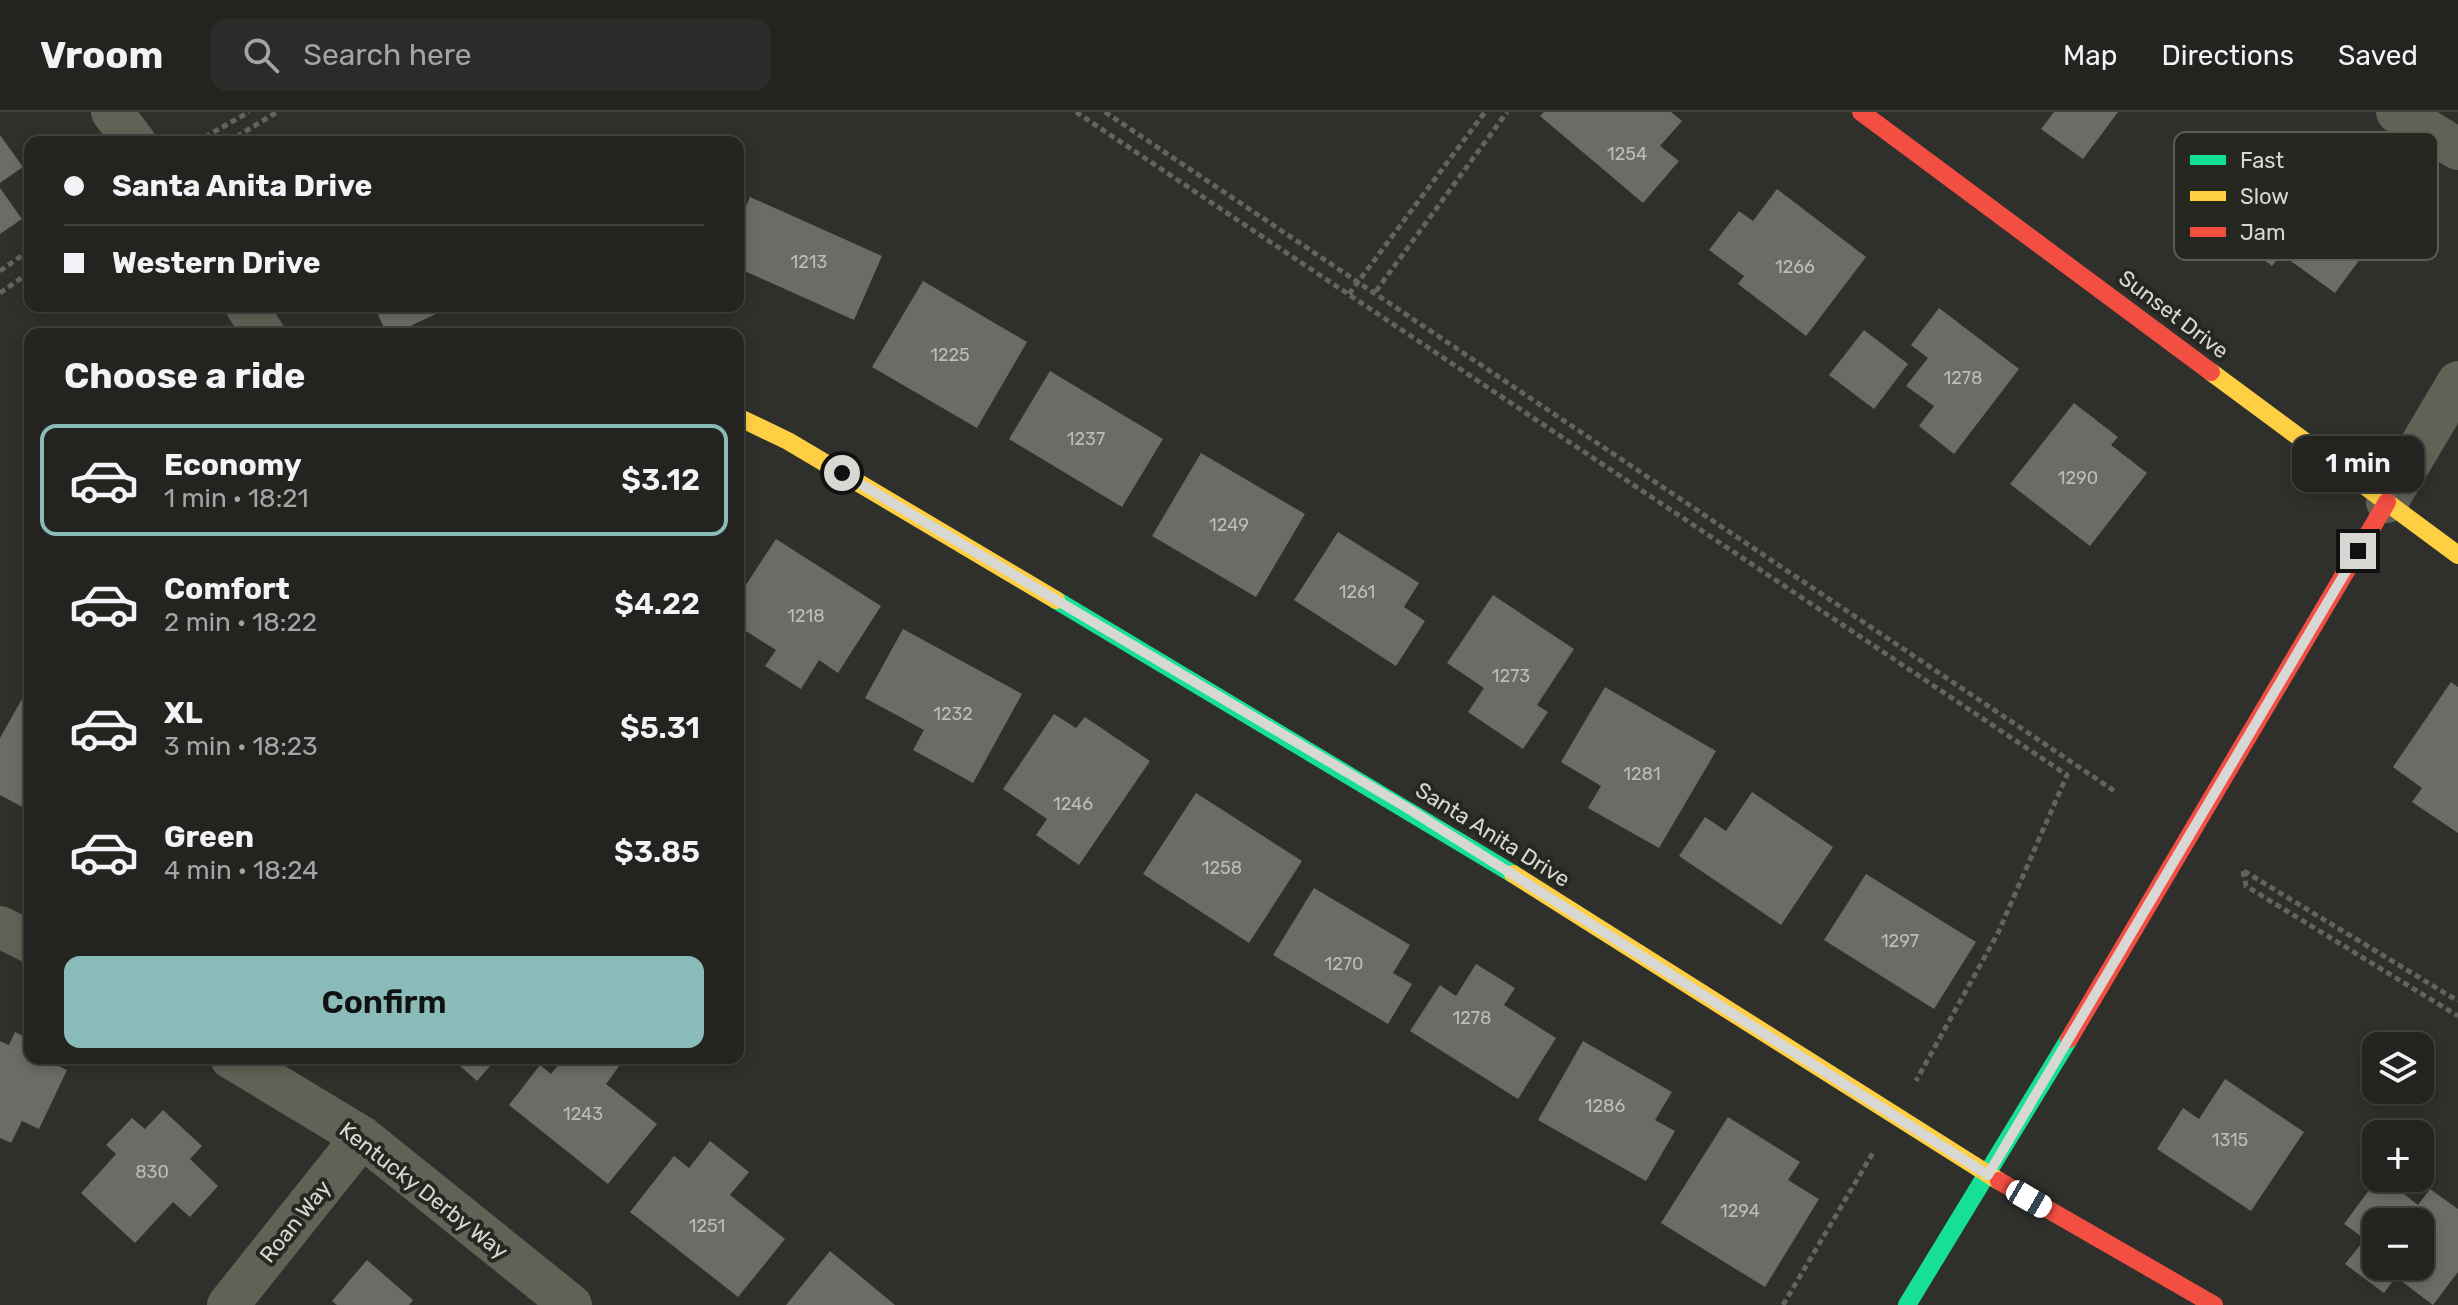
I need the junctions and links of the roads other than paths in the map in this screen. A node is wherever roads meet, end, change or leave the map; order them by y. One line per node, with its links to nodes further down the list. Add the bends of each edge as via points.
1 (112, 112): 5 (street)
2 (1861, 112): 10 (street, Sunset Drive)
3 (2397, 112): 4 (street)
4 (2430, 132)
5 (130, 136)
6 (2438, 137): 7 (street)
7 (2458, 149)
8 (2458, 382): 10 (street)
9 (744, 420): 16 (street, Santa Anita Drive, via 1409,809)
10 (2387, 502): 11 (street, Sunset Drive); 16 (street)
11 (2458, 555)
12 (0, 927): 13 (street)
13 (24, 939)
14 (241, 1064): 15 (street, Kentucky Derby Way)
15 (362, 1137): 17 (street, Roan Way); 18 (street, Kentucky Derby Way)
16 (1988, 1175): 19 (street); 20 (street, Santa Anita Drive)
17 (228, 1305)
18 (571, 1305)
19 (1907, 1305)
20 (2214, 1305)

